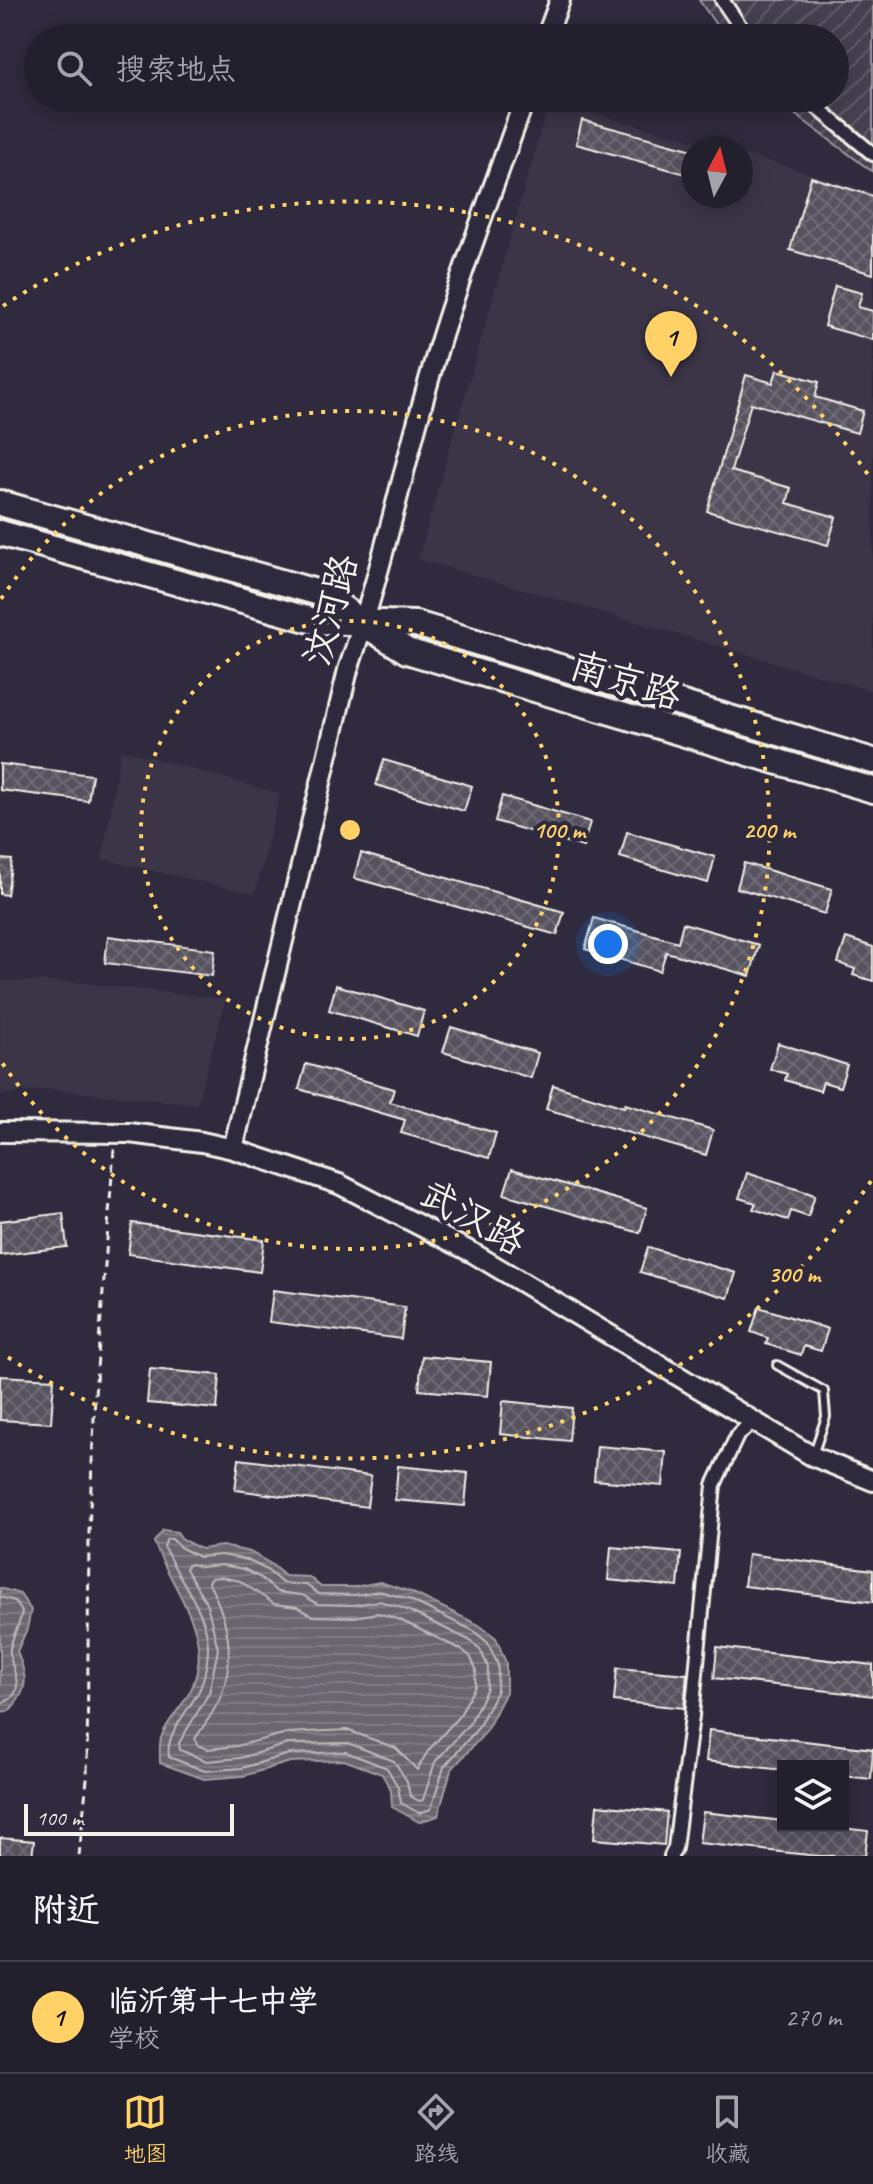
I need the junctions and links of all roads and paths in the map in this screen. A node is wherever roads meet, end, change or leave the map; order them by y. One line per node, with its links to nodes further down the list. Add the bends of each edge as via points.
1 (560, 0): 3 (street)
2 (722, 0): 4 (street)
3 (551, 24)
4 (738, 24)
5 (520, 112): 10 (street, 汶河路, via 446,324)
6 (823, 112): 7 (street)
7 (873, 154)
8 (0, 503): 10 (highway, 南京路, via 323,594)
9 (0, 533): 10 (highway, 南京路, via 314,621)
10 (364, 624): 11 (highway, 南京路, via 416,624); 12 (highway, 南京路, via 407,651); 15 (street, 汶河路, via 348,670)
11 (873, 761)
12 (873, 790)
13 (0, 1132): 15 (street, 武汉路, via 129,1133)
14 (114, 1149): 20 (path, via 95,1395 87,1779)
15 (233, 1149): 17 (street, 武汉路, via 339,1184 473,1253)
16 (777, 1365): 18 (lane, via 824,1391 826,1417)
17 (752, 1422): 18 (street, 武汉路); 21 (street, via 737,1436 714,1485 692,1716)
18 (812, 1456): 19 (street, 武汉路)
19 (873, 1481)
20 (79, 1856)
21 (671, 1856)

